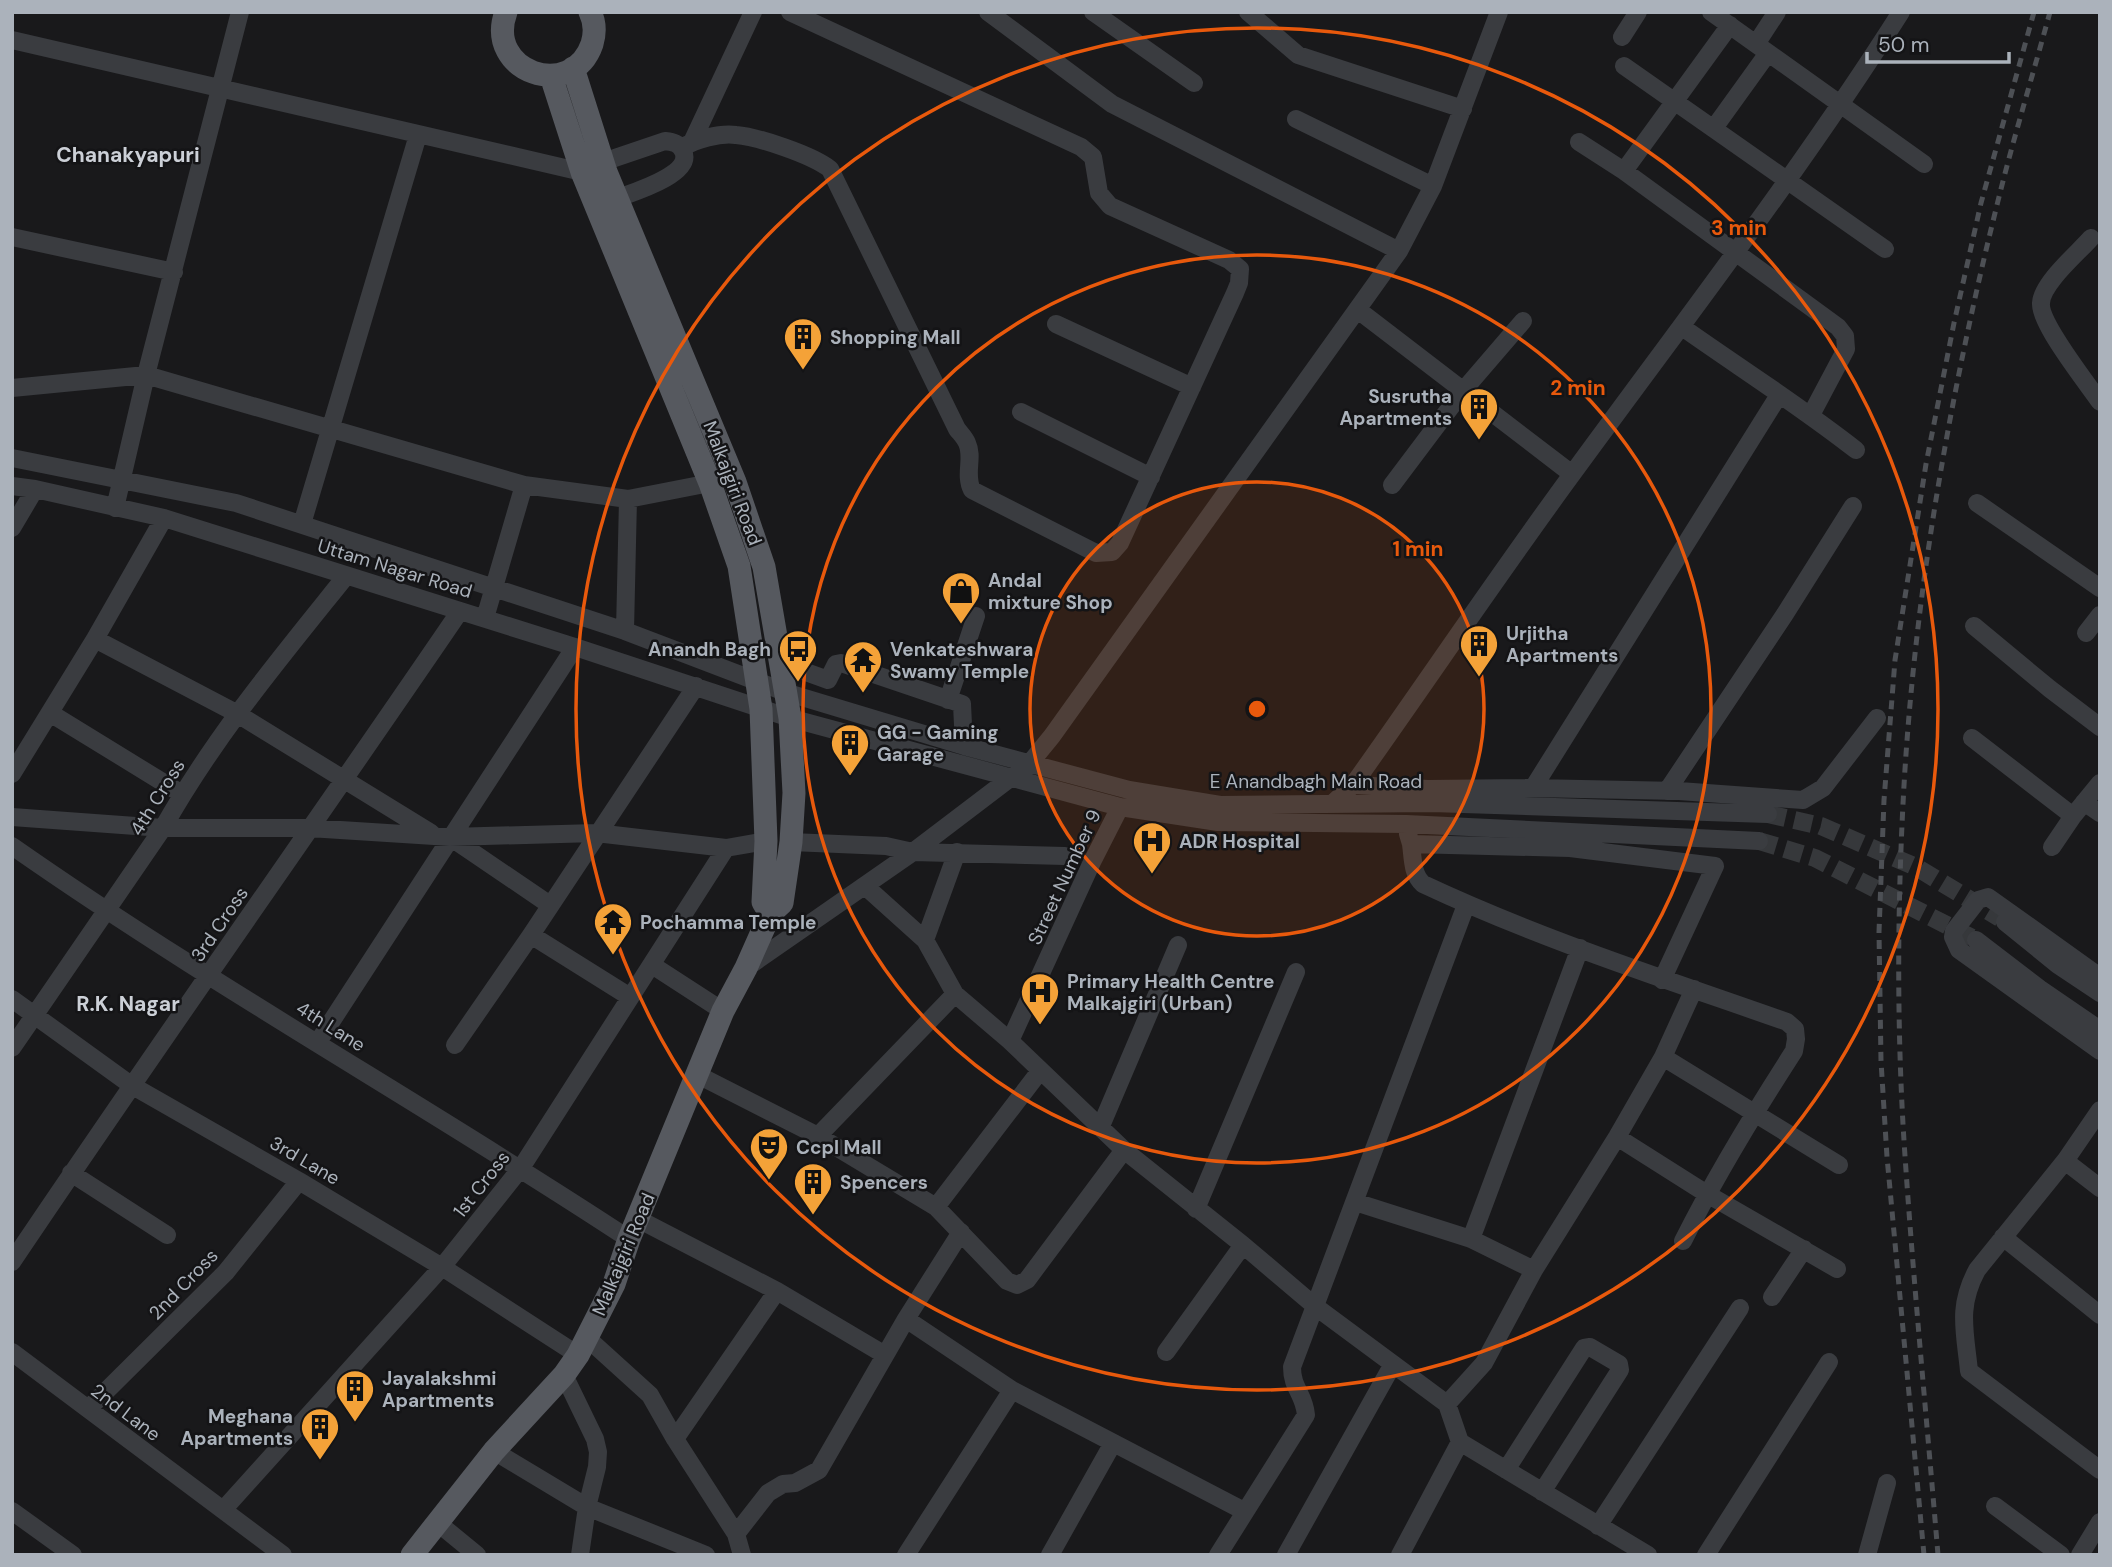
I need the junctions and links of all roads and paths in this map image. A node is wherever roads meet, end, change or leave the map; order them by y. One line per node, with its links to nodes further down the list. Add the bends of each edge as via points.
1 (240, 12): 22 (street)
2 (590, 12): 19 (main road, via 593,40)
3 (753, 12): 30 (street)
4 (790, 12): 49 (street, via 1081,148 1093,158 1099,192 1111,206 1234,262 1240,269 1239,283)
5 (988, 12): 41 (street, via 1112,104)
6 (1093, 12): 21 (street)
7 (1248, 12): 25 (street, via 1298,55)
8 (1499, 12): 25 (street)
9 (1638, 12): 15 (street)
10 (1712, 12): 14 (street)
11 (1777, 12): 17 (street)
12 (1901, 12): 24 (street)
13 (504, 13): 20 (main road, via 503,37 512,58 529,72)
14 (1730, 26): 17 (street); 23 (street)
15 (1622, 37)
16 (12, 40): 22 (street)
17 (1762, 48): 24 (street); 27 (street)
18 (1624, 66): 23 (street)
19 (573, 68): 20 (main road); 31 (main road, Malkajgiri Road)
20 (551, 76): 34 (main road, Malkajgiri Road)
21 (1194, 83)
22 (220, 90): 28 (street); 43 (street)
23 (1675, 102): 27 (street); 33 (street)
24 (1842, 104): 32 (street); 35 (street)
25 (1463, 109): 36 (street)
26 (1296, 119): 36 (street)
27 (1714, 128): 35 (street)
28 (418, 135): 34 (street); 56 (street)
29 (1579, 142): 33 (street)
30 (687, 145): 31 (street, via 665,141); 37 (street, via 683,166 674,173); 60 (street, via 734,134 819,161 830,169 968,444 972,490 1104,554 1120,543)
31 (603, 162): 37 (main road, Malkajgiri Road)
32 (1924, 164)
33 (1624, 171): 42 (street)
34 (582, 172): 62 (main road, Malkajgiri Road)
35 (1788, 178): 40 (street); 42 (street)
36 (1433, 186): 41 (street)
37 (618, 198): 86 (main road, Malkajgiri Road, via 739,494 764,567)
38 (12, 237): 43 (street)
39 (2091, 239): 53 (street, via 2048,285 2041,303 2045,322)
40 (1885, 249)
41 (1399, 251): 44 (street)
42 (1736, 252): 47 (street); 55 (street, via 1845,336 1846,349)
43 (174, 272): 48 (street)
44 (1357, 310): 51 (street); 99 (street)
45 (1523, 321): 51 (street)
46 (1056, 324): 49 (street)
47 (1682, 327): 52 (street); 59 (street)
48 (146, 375): 50 (street); 56 (street); 61 (street)
49 (1192, 387): 60 (street)
50 (12, 388)
51 (1462, 392): 59 (street); 64 (street)
52 (1779, 396): 55 (street); 105 (street)
53 (2100, 402)
54 (1021, 412): 60 (street)
55 (1811, 415): 57 (street)
56 (330, 429): 63 (street); 72 (street)
57 (1856, 450)
58 (12, 458): 61 (street, Uttam Nagar Road)
59 (1572, 474): 104 (street)
60 (1151, 477)
61 (121, 480): 70 (street); 72 (street, Uttam Nagar Road, via 236,503)
62 (710, 483): 67 (street); 87 (main road, Malkajgiri Road, via 739,566)
63 (524, 485): 67 (street); 75 (street)
64 (1392, 485)
65 (12, 486): 66 (street, Uttam Nagar Road)
66 (34, 489): 70 (street, Uttam Nagar Road); 73 (street)
67 (628, 499): 82 (street)
68 (1977, 503): 76 (street)
69 (1853, 506): 106 (street)
70 (115, 508): 71 (street, Uttam Nagar Road)
71 (164, 518): 74 (street, Uttam Nagar Road); 84 (street)
72 (302, 524): 75 (street, Uttam Nagar Road)
73 (12, 528)
74 (346, 576): 77 (street, Uttam Nagar Road); 93 (street, 4th Cross)
75 (494, 587): 80 (street); 82 (street, Uttam Nagar Road)
76 (2100, 588)
77 (460, 611): 80 (street, Uttam Nagar Road); 102 (street, 3rd Cross)
78 (2100, 615): 83 (street)
79 (976, 616): 90 (street)
80 (485, 618): 85 (street, Uttam Nagar Road)
81 (1974, 625): 96 (street)
82 (625, 631): 87 (street, Uttam Nagar Road)
83 (2086, 634)
84 (95, 639): 92 (street); 93 (street)
85 (575, 647): 88 (street, Uttam Nagar Road); 118 (street)
86 (781, 663): 89 (main road, Malkajgiri Road); 90 (street, via 828,680 841,663)
87 (755, 681): 89 (street, E Anandbagh Main Road); 91 (main road, Malkajgiri Road)
88 (696, 686): 91 (street, Uttam Nagar Road); 117 (street)
89 (785, 692): 94 (main road, Malkajgiri Road); 98 (street, E Anandbagh Main Road)
90 (948, 699): 98 (street, via 962,704)
91 (761, 709): 94 (street, E Anandbagh Main Road); 119 (main road, Malkajgiri Road)
92 (50, 713): 100 (street); 107 (street)
93 (236, 713): 102 (street); 107 (street, 4th Cross)
94 (790, 718): 101 (street, E Anandbagh Main Road); 121 (main road, Malkajgiri Road)
95 (1877, 718): 106 (street, via 1823,788 1803,800)
96 (2100, 727)
97 (1972, 738): 110 (street)
98 (964, 746): 99 (street, E Anandbagh Main Road)
99 (1030, 763): 101 (street); 108 (street, E Anandbagh Main Road, via 1129,790 1220,805)
100 (12, 774)
101 (1009, 778): 109 (street, E Anandbagh Main Road); 126 (street)
102 (344, 780): 116 (street, 3rd Cross); 118 (street)
103 (2100, 783): 110 (street)
104 (1353, 785): 105 (street); 108 (street)
105 (1533, 788): 106 (street)
106 (1667, 791)
107 (182, 794): 115 (street, 4th Cross)
108 (1332, 804): 112 (street, E Anandbagh Main Road)
109 (1120, 807): 114 (street, E Anandbagh Main Road, via 1219,822); 154 (street, Street Number 9)
110 (2078, 809): 111 (street); 124 (street)
111 (2100, 813)
112 (1768, 814)
113 (12, 817): 115 (street)
114 (1406, 824): 120 (street, E Anandbagh Main Road); 122 (street)
115 (163, 828): 116 (street); 132 (street, 4th Cross)
116 (309, 828): 118 (street); 143 (street, 3rd Cross)
117 (596, 833): 118 (street); 125 (street); 130 (street)
118 (442, 836): 130 (street); 155 (street)
119 (766, 841): 125 (street); 134 (main road, Malkajgiri Road, via 763,902)
120 (1759, 841)
121 (791, 842): 126 (street, via 886,846); 134 (main road, Malkajgiri Road, via 782,903)
122 (1410, 844): 131 (street, via 1417,879); 145 (street, via 1570,848 1715,866)
123 (12, 846): 132 (street, 4th Lane)
124 (2052, 847)
125 (726, 848): 140 (street, 1st Cross)
126 (913, 852): 127 (street); 129 (street)
127 (957, 852): 128 (street); 136 (street)
128 (1065, 856)
129 (864, 887): 136 (street); 141 (street)
130 (551, 905): 135 (street)
131 (1466, 905): 139 (street); 176 (street)
132 (106, 912): 143 (street, 4th Lane); 152 (street, 4th Cross)
133 (2001, 912): 144 (street); 147 (street, via 2058,965); 158 (street, via 1988,897 1978,900 1954,931 1959,950)
134 (770, 914): 141 (main road, Malkajgiri Road)
135 (531, 935): 149 (street); 156 (street)
136 (925, 940): 148 (street)
137 (1976, 940): 153 (street)
138 (1178, 945): 165 (street)
139 (1580, 948): 145 (street); 183 (street)
140 (652, 965): 149 (street, 1st Cross); 151 (street)
141 (746, 968): 151 (main road, Malkajgiri Road)
142 (1296, 972): 178 (street)
143 (209, 976): 155 (street, 4th Lane); 162 (street, 3rd Cross)
144 (2100, 977)
145 (1662, 980): 146 (street)
146 (1694, 989): 159 (street); 164 (street, via 1787,1022 1795,1029 1794,1051)
147 (2100, 993)
148 (955, 994): 154 (street); 166 (street)
149 (630, 997): 171 (street, 1st Cross)
150 (12, 999): 152 (street, 3rd Lane)
151 (723, 1011): 161 (main road, Malkajgiri Road)
152 (36, 1014): 157 (street, 4th Cross); 162 (street, 3rd Lane)
153 (2100, 1030)
154 (1010, 1041): 160 (street)
155 (318, 1042): 171 (street, 4th Lane)
156 (455, 1045)
157 (12, 1048)
158 (2100, 1051)
159 (1664, 1057): 164 (street); 167 (street)
160 (1040, 1071): 165 (street); 177 (street)
161 (696, 1074): 166 (street); 179 (main road, Malkajgiri Road)
162 (131, 1084): 172 (street, 3rd Cross); 173 (street, 3rd Lane)
163 (2100, 1110): 169 (street)
164 (1754, 1114): 170 (street); 175 (street)
165 (1101, 1126): 168 (street)
166 (818, 1136): 177 (street)
167 (1617, 1137): 175 (street); 190 (street)
168 (1124, 1150): 178 (street); 180 (street, via 1027,1280 1017,1285 1007,1281)
169 (2065, 1161): 174 (street); 182 (street)
170 (1839, 1165)
171 (521, 1168): 179 (street, 4th Lane); 188 (street, 1st Cross)
172 (71, 1173): 181 (street); 187 (street, 3rd Cross)
173 (299, 1181): 188 (street, 3rd Lane); 206 (street, 2nd Cross, via 226,1272)
174 (2100, 1188)
175 (1707, 1194): 184 (street); 186 (street)
176 (1355, 1202): 183 (street); 193 (street)
177 (936, 1207): 180 (street)
178 (1196, 1209): 185 (street)
179 (634, 1229): 191 (street, 4th Lane); 197 (main road, Malkajgiri Road, via 614,1284)
180 (961, 1232): 196 (street)
181 (167, 1235)
182 (2003, 1237): 195 (street); 212 (street, via 1977,1270 1963,1305 1969,1371)
183 (1471, 1239): 190 (street)
184 (1683, 1241)
185 (1243, 1245): 193 (street); 199 (street)
186 (1804, 1249): 189 (street); 192 (street)
187 (12, 1262)
188 (442, 1267): 197 (street, 3rd Lane); 217 (street, 1st Cross)
189 (1837, 1269)
190 (1534, 1270): 205 (street, via 1484,1363)
191 (777, 1291): 200 (street, 4th Lane); 207 (street)
192 (1772, 1297)
193 (1316, 1307): 202 (street); 219 (street, via 1292,1367 1292,1380 1305,1400 1306,1415)
194 (1740, 1308): 222 (street)
195 (2100, 1315)
196 (906, 1319): 200 (street); 204 (street)
197 (582, 1346): 203 (main road, Malkajgiri Road); 207 (street, 3rd Lane, via 650,1395)
198 (12, 1352): 206 (street, 2nd Lane)
199 (1166, 1352)
200 (885, 1355): 223 (street, via 819,1470 768,1493)
201 (1829, 1362): 237 (street)
202 (1393, 1364): 205 (street); 234 (street)
203 (564, 1375): 210 (main road, Malkajgiri Road); 216 (street, via 598,1452)
204 (1012, 1390): 209 (street); 231 (street)
205 (1447, 1404): 208 (street)
206 (88, 1409): 217 (street, 2nd Lane)
207 (675, 1439): 223 (street, 3rd Lane)
208 (1460, 1442): 211 (street); 235 (street)
209 (1113, 1443): 219 (street); 232 (street)
210 (494, 1451): 216 (street); 221 (main road, Malkajgiri Road)
211 (1506, 1470): 214 (street); 214 (street, via 1584,1348 1619,1364 1620,1370)
212 (2100, 1470)
213 (1887, 1483): 238 (street)
214 (1542, 1492): 222 (street)
215 (1995, 1506): 239 (street)
216 (587, 1507): 228 (street); 229 (street)
217 (223, 1510): 225 (street, 2nd Lane)
218 (12, 1511): 224 (street)
219 (1244, 1511): 233 (street)
220 (2100, 1522): 240 (street)
221 (438, 1523): 226 (main road, Malkajgiri Road); 227 (street)
222 (1598, 1525): 236 (street)
223 (736, 1534): 230 (street, 3rd Lane)
224 (73, 1555)
225 (283, 1555)
226 (412, 1555)
227 (477, 1555)
228 (580, 1555)
229 (706, 1555)
230 (742, 1555)
231 (906, 1555)
232 (1050, 1555)
233 (1218, 1555)
234 (1286, 1555)
235 (1400, 1555)
236 (1648, 1555)
237 (1706, 1555)
238 (1867, 1555)
239 (2062, 1555)
240 (2080, 1555)

